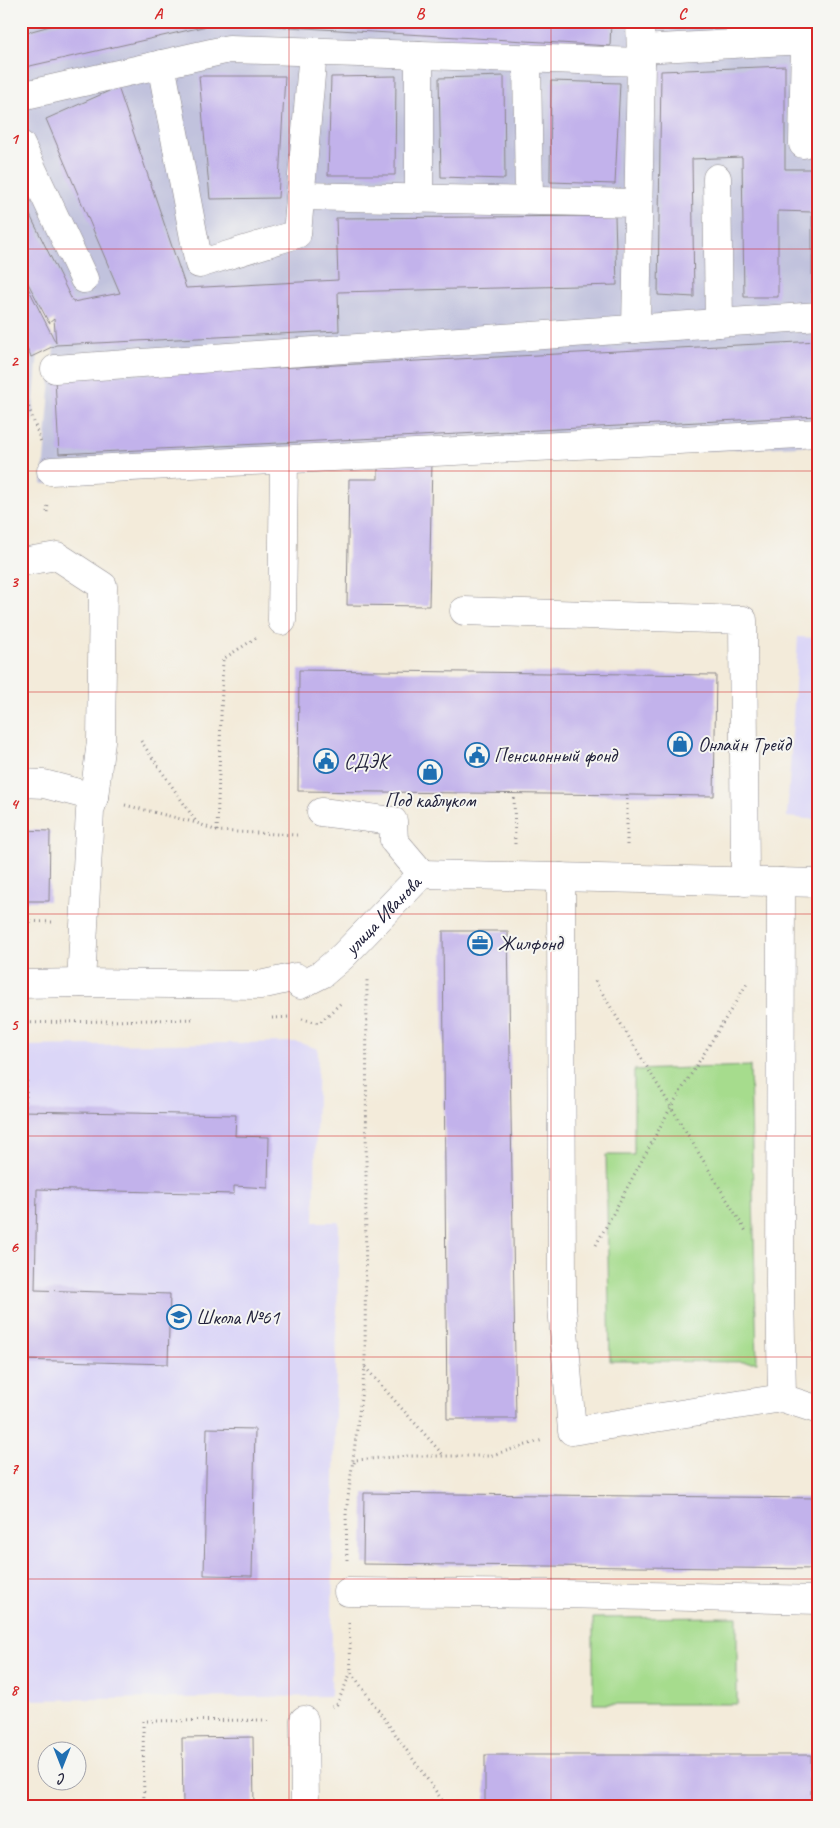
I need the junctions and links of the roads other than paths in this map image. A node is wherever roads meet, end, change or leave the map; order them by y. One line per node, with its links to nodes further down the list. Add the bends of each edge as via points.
1 (640, 21): 4 (street)
2 (312, 52): 3 (street); 6 (street, via 229,48); 11 (street)
3 (419, 54): 5 (street); 12 (street)
4 (641, 55): 5 (street); 8 (street, via 805,40); 14 (street)
5 (527, 58): 13 (street)
6 (160, 64): 7 (street); 11 (street, via 200,264 297,234)
7 (21, 96)
8 (803, 144)
9 (21, 145): 15 (street)
10 (717, 178): 17 (street)
11 (300, 196): 12 (street)
12 (419, 198): 13 (street)
13 (529, 200): 14 (street)
14 (638, 203): 18 (street)
15 (84, 279)
16 (819, 316): 17 (street)
17 (719, 323): 18 (street)
18 (636, 329): 19 (street)
19 (55, 370)
20 (819, 433): 21 (street)
21 (284, 460): 22 (street); 25 (street)
22 (51, 471)
23 (21, 562): 27 (street, via 57,556 103,586 101,740)
24 (464, 612): 31 (street, via 743,620)
25 (282, 621)
26 (21, 783): 27 (street, via 44,784)
27 (94, 797): 34 (street, via 90,811)
28 (321, 812): 29 (street, via 393,821 394,841)
29 (422, 874): 30 (street, улица Иванова); 34 (street, улица Иванова, via 329,968 300,985 296,977 260,985)
30 (561, 877): 31 (street, улица Иванова); 36 (street, via 562,1306 572,1431)
31 (745, 882): 32 (street, улица Иванова)
32 (781, 882): 33 (street, улица Иванова); 36 (street)
33 (819, 883)
34 (81, 982): 35 (street, улица Иванова)
35 (22, 996)
36 (782, 1398): 37 (street)
37 (819, 1410)
38 (348, 1592): 39 (street)
39 (819, 1600)
40 (304, 1720): 41 (street)
41 (305, 1807)

